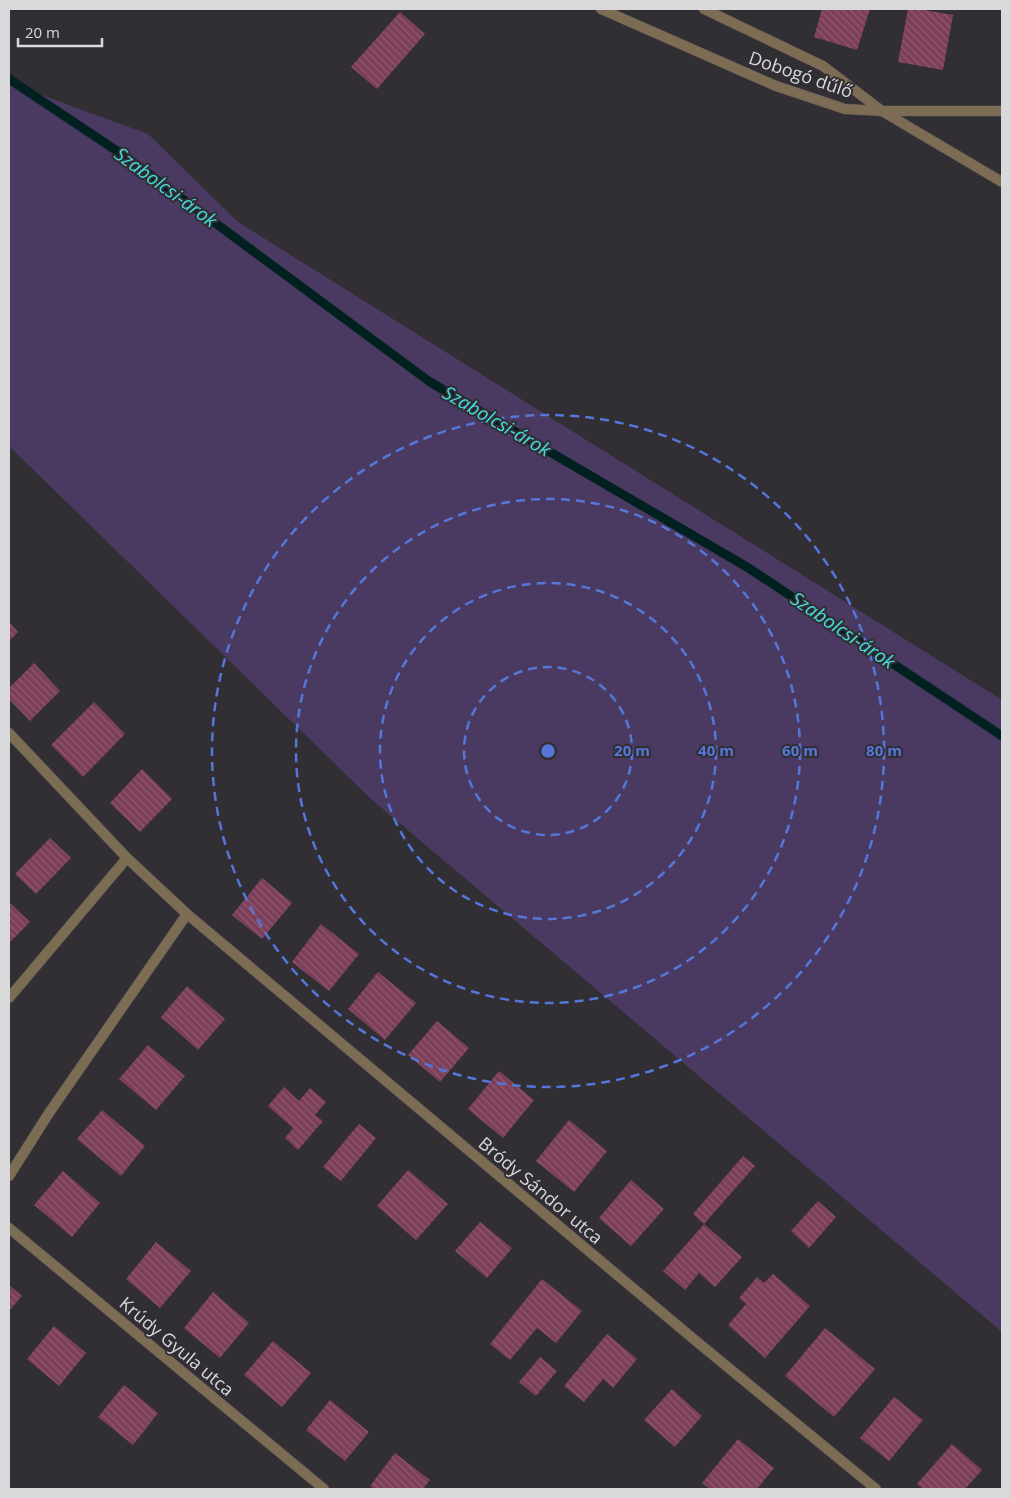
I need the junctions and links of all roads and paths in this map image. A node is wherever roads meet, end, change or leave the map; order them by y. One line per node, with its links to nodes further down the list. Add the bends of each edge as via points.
1 (601, 9): 3 (street, Dobogó dűlő, via 776,86 845,109)
2 (704, 9): 3 (street, via 823,66)
3 (882, 111): 4 (street, Dobogó dűlő); 5 (street)
4 (1002, 111)
5 (1002, 182)
6 (9, 733): 7 (street)
7 (127, 858): 8 (street, Bródy Sándor utca); 9 (street)
8 (187, 914): 10 (street); 13 (street, Bródy Sándor utca)
9 (9, 998)
10 (9, 1176)
11 (9, 1228): 12 (street, Krúdy Gyula utca)
12 (324, 1489)
13 (876, 1489)

